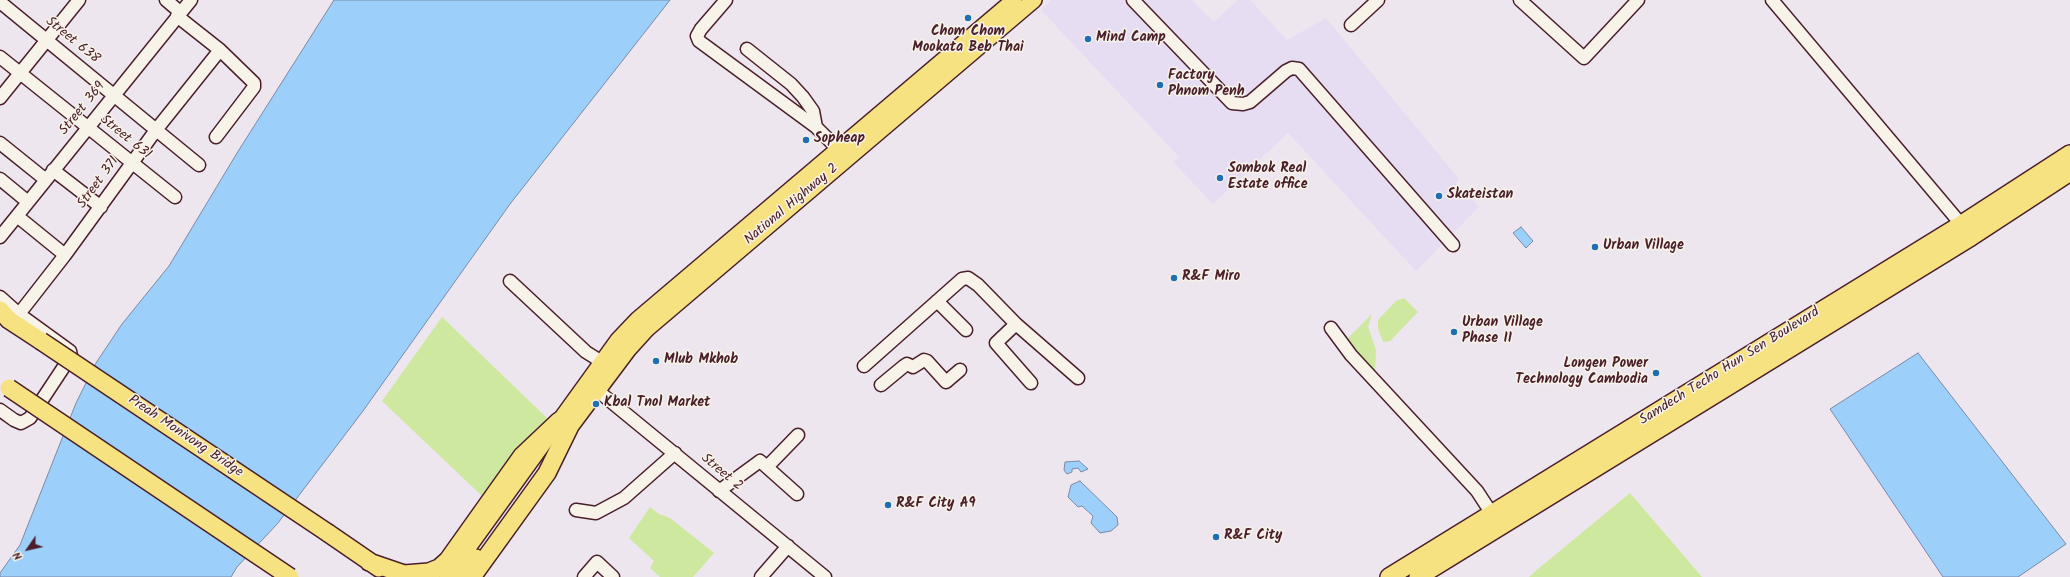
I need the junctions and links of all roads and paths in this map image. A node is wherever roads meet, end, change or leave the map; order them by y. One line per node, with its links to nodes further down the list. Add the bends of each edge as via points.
1 (79, 0): 15 (street)
2 (166, 0): 13 (street)
3 (190, 0): 13 (street, Street 369)
4 (726, 0): 24 (street, via 700,29 697,36 699,41)
5 (1034, 0): 12 (main road, National Highway 2)
6 (1133, 0): 41 (street, via 1232,103 1250,102 1286,71 1292,68 1299,70)
7 (1378, 0): 14 (street)
8 (1520, 0): 9 (street, via 1584,58)
9 (1638, 0)
10 (1772, 0): 39 (street)
11 (0, 2): 15 (street, Street 638)
12 (1010, 10): 22 (main road, National Highway 2)
13 (179, 14): 17 (street); 20 (street, Street 369)
14 (1351, 25)
15 (47, 40): 19 (street); 20 (street, Street 638)
16 (747, 49): 24 (street, via 791,84 803,97 813,111)
17 (220, 50): 25 (street, Street 371); 26 (street, via 252,80 254,87)
18 (0, 56): 19 (street, Street 631)
19 (20, 72): 21 (street); 23 (street, Street 631)
20 (114, 94): 23 (street, Street 369); 25 (street, Street 638)
21 (0, 98)
22 (898, 107): 28 (main road, National Highway 2); 57 (main road, National Highway 2, via 647,328)
23 (88, 127): 30 (street, Street 631); 33 (street, Street 369)
24 (816, 127): 28 (street)
25 (156, 130): 30 (street, Street 371); 31 (street, Street 638)
26 (216, 137)
27 (0, 143): 33 (street)
28 (838, 149): 50 (main road, National Highway 2, via 643,314 618,340)
29 (2070, 154): 39 (highway, Samdech Techo Hun Sen Boulevard)
30 (132, 163): 35 (street, Street 631); 37 (street, Street 371)
31 (199, 165)
32 (2070, 172): 39 (highway, Samdech Techo Hun Sen Boulevard)
33 (50, 175): 36 (street, Street 369); 37 (street)
34 (0, 179): 36 (street)
35 (175, 197)
36 (28, 202): 38 (street, Street 369)
37 (101, 207): 42 (street, Street 371)
38 (17, 216): 40 (street, Street 369); 42 (street)
39 (1966, 231): 67 (highway, Samdech Techo Hun Sen Boulevard); 79 (highway, Samdech Techo Hun Sen Boulevard)
40 (0, 237)
41 (1453, 245)
42 (65, 255): 46 (street, Street 371)
43 (510, 281): 50 (street, via 586,352)
44 (0, 297): 46 (street)
45 (937, 301): 47 (street, via 962,278 968,278); 49 (street); 51 (street)
46 (7, 315): 58 (street, via 70,351 71,356 30,418 21,423); 69 (highway, Preah Monivong Bridge, bridge, via 41,341)
47 (1016, 324): 53 (street); 54 (street, via 996,344)
48 (1331, 328): 67 (street, via 1351,354 1477,491)
49 (966, 330)
50 (602, 362): 59 (main road, National Highway 2)
51 (864, 366)
52 (960, 370): 56 (street, via 946,382 924,360 913,367 907,364)
53 (1078, 378)
54 (1031, 383)
55 (5, 385): 71 (highway, bridge)
56 (881, 385)
57 (598, 391): 59 (main road, National Highway 2); 61 (street, Street 2)
58 (0, 410)
59 (564, 425): 63 (main road); 69 (highway, via 522,456 448,560 439,568 429,572 404,574); 70 (highway, via 547,473)
60 (798, 435): 62 (street)
61 (675, 453): 64 (street, Street 2); 66 (street, via 624,498 596,513)
62 (767, 466): 64 (street, via 759,461); 65 (street)
63 (531, 470): 70 (main road); 73 (main road)
64 (720, 491): 68 (street, Street 2)
65 (797, 494)
66 (576, 510)
67 (1492, 514): 78 (highway, Samdech Techo Hun Sen Boulevard)
68 (788, 546): 76 (street); 77 (street, Street 2)
69 (369, 562): 72 (highway)
70 (473, 576)
71 (290, 577)
72 (390, 577)
73 (447, 577)
74 (584, 577): 75 (street, via 597,562)
75 (613, 577)
76 (761, 577)
77 (825, 577)
78 (1389, 577)
79 (1418, 577)

